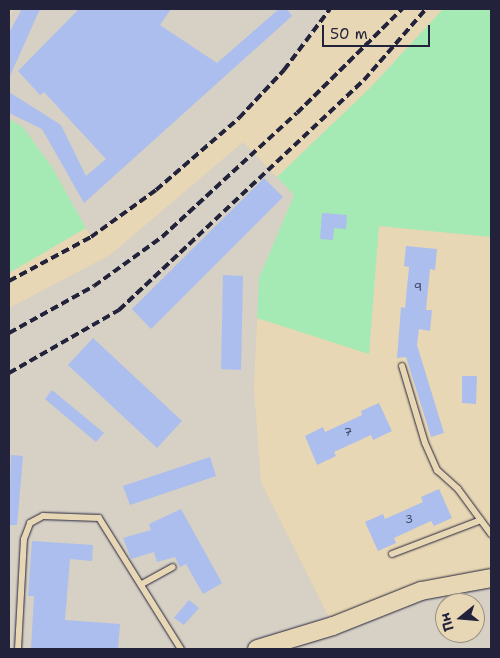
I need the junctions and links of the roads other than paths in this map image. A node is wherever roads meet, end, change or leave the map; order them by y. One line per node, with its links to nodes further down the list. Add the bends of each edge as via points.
1 (402, 366): 2 (lane, via 426,443 438,470 458,489)
2 (481, 520): 3 (lane); 4 (lane)
3 (491, 534)
4 (392, 554)
5 (173, 566): 7 (lane)
6 (491, 578): 10 (street, via 422,591 333,626)
7 (142, 584): 8 (lane, via 99,518 43,516 35,519 26,528 24,539); 9 (lane)
8 (18, 649)
9 (182, 649)
10 (257, 649)

